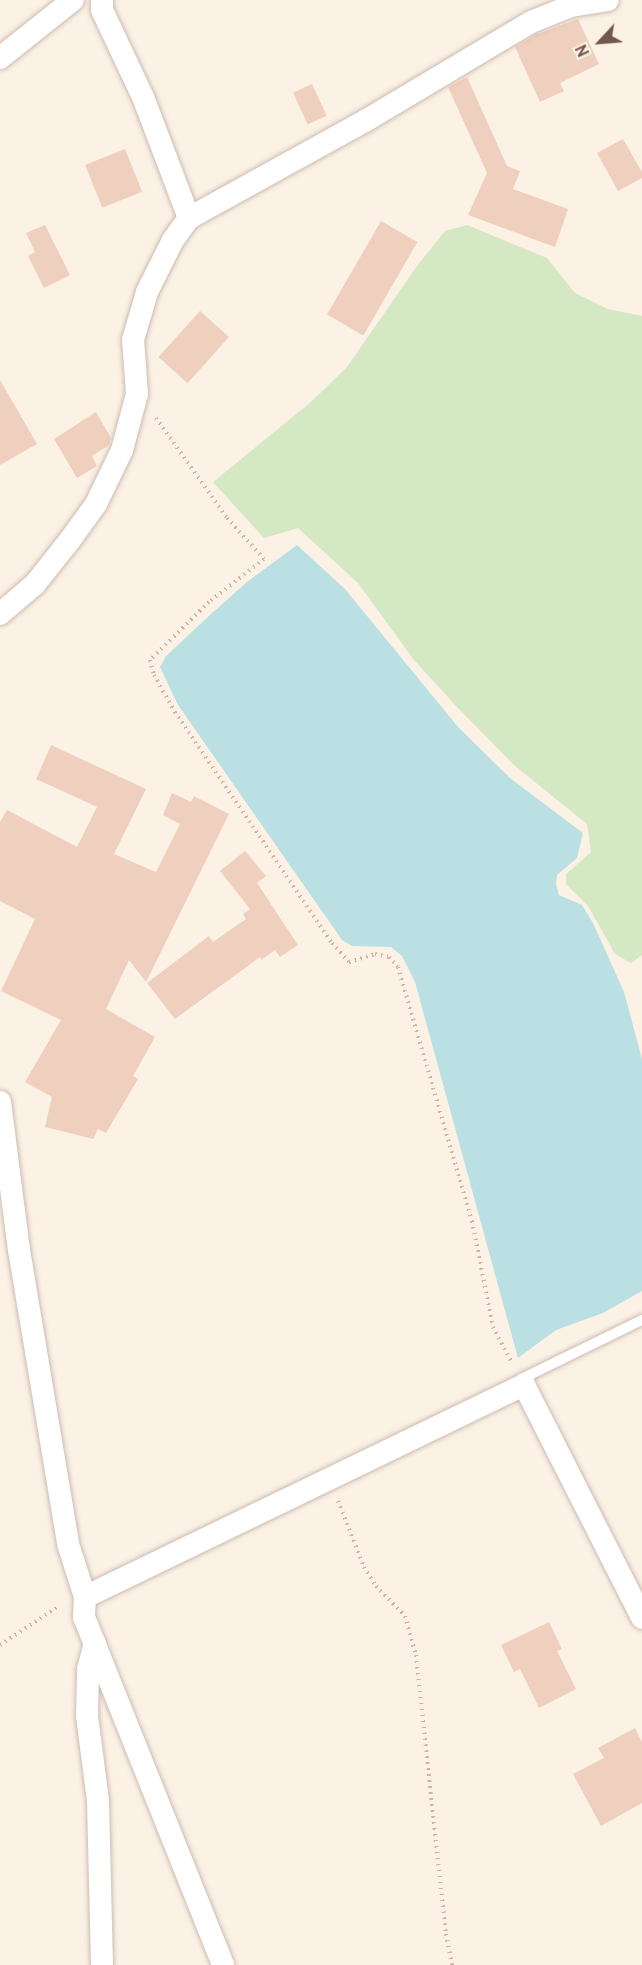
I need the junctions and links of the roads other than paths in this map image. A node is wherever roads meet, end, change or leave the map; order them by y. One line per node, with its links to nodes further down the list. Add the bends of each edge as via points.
1 (73, 0): 4 (street)
2 (102, 0): 5 (street, via 102,10)
3 (608, 0): 5 (street, via 571,6 520,28 365,121)
4 (0, 58)
5 (189, 218): 6 (street, via 173,240 147,292 133,340 137,394 122,450 96,504 35,584)
6 (0, 614)
7 (0, 1102): 10 (street, via 19,1250 68,1544)
8 (642, 1320): 9 (lane)
9 (521, 1379)
10 (86, 1597): 11 (street, via 524,1385); 12 (street, via 84,1617)
11 (642, 1618)
12 (95, 1644): 13 (street, via 88,1670 87,1716 98,1801); 14 (street)
13 (102, 1965)
14 (223, 1965)

